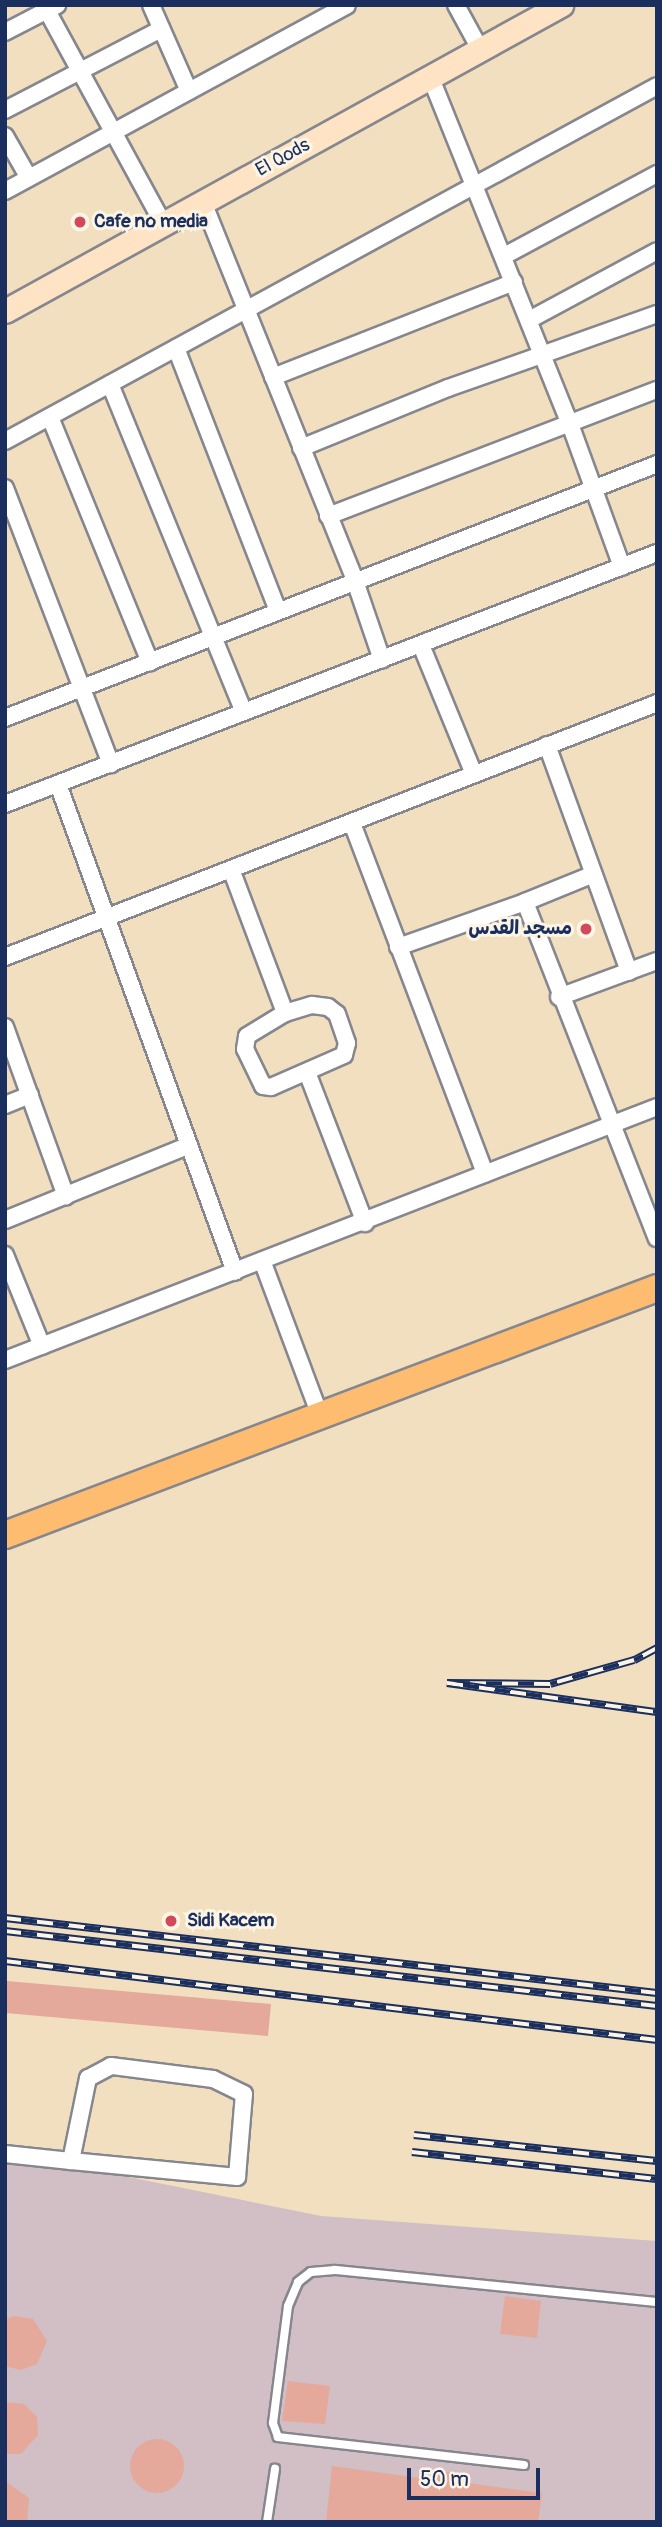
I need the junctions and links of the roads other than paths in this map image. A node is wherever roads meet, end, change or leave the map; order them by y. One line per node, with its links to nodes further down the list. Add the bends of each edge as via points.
1 (151, 5): 6 (street)
2 (347, 5): 12 (street)
3 (456, 5): 8 (street)
4 (561, 5): 8 (street, El Qods)
5 (49, 7): 7 (street); 9 (street)
6 (161, 29): 9 (street); 12 (street)
7 (5, 32)
8 (480, 49): 10 (street, El Qods)
9 (78, 68): 13 (street); 14 (street)
10 (430, 76): 18 (street); 20 (street, El Qods)
11 (657, 86): 18 (street)
12 (189, 91): 14 (street)
13 (5, 110)
14 (113, 133): 17 (street); 21 (street)
15 (5, 136): 17 (street)
16 (657, 174): 23 (street)
17 (29, 178): 19 (street)
18 (474, 188): 23 (street); 25 (street)
19 (5, 191)
20 (203, 202): 21 (street, El Qods); 25 (street)
21 (163, 223): 26 (street, El Qods)
22 (657, 251): 28 (street)
23 (504, 256): 24 (street)
24 (514, 282): 28 (street); 31 (street)
25 (247, 310): 29 (street); 31 (street)
26 (5, 311)
27 (657, 314): 30 (street)
28 (528, 320): 30 (street)
29 (176, 348): 32 (street); 45 (street)
30 (543, 357): 35 (street); 37 (street, via 448,388)
31 (273, 377): 37 (street)
32 (110, 384): 34 (street); 46 (street)
33 (657, 390): 35 (street)
34 (50, 417): 36 (street); 49 (street)
35 (570, 424): 39 (street); 41 (street)
36 (5, 441)
37 (301, 448): 41 (street)
38 (657, 464): 39 (street)
39 (594, 487): 43 (street); 44 (street)
40 (5, 488): 50 (street)
41 (328, 516): 44 (street)
42 (657, 553): 43 (street)
43 (622, 566): 47 (street)
44 (355, 581): 45 (street); 48 (street)
45 (278, 611): 46 (street)
46 (216, 635): 49 (street); 52 (street)
47 (421, 645): 48 (street); 56 (street)
48 (382, 660): 52 (street)
49 (150, 662): 50 (street)
50 (80, 688): 53 (street); 55 (street)
51 (657, 703): 54 (street)
52 (244, 712): 55 (street)
53 (5, 718)
54 (547, 745): 56 (street); 61 (street)
55 (111, 764): 57 (street)
56 (474, 774): 59 (street)
57 (58, 784): 58 (street); 63 (street)
58 (5, 804)
59 (352, 823): 60 (street); 64 (street)
60 (231, 869): 63 (street); 69 (street)
61 (594, 874): 62 (street); 67 (street)
62 (525, 902): 64 (street); 68 (street)
63 (107, 918): 65 (street); 76 (street)
64 (398, 947): 77 (street)
65 (5, 957)
66 (657, 961): 67 (street)
67 (629, 972): 68 (street)
68 (559, 997): 75 (street)
69 (285, 1013): 71 (street, via 312,1005 328,1007 335,1011 345,1034 342,1058); 71 (street, via 250,1032 245,1049 258,1082 266,1087)
70 (5, 1027): 72 (street)
71 (307, 1072): 80 (street)
72 (30, 1095): 73 (street); 78 (street)
73 (5, 1105)
74 (657, 1107): 75 (street)
75 (610, 1126): 77 (street); 81 (street)
76 (187, 1146): 78 (street); 84 (street)
77 (485, 1174): 80 (street)
78 (66, 1196): 79 (street)
79 (5, 1220)
80 (365, 1223): 83 (street)
81 (657, 1238)
82 (5, 1255): 86 (street)
83 (263, 1263): 84 (street); 88 (street)
84 (235, 1272): 86 (street)
85 (657, 1288): 88 (main road)
86 (42, 1346): 87 (street)
87 (5, 1360)
88 (321, 1418): 89 (main road)
89 (5, 1535)
90 (5, 2154): 91 (street)
91 (71, 2161): 91 (street, via 88,2078 111,2066 213,2079 244,2094 237,2177)
92 (657, 2302): 93 (lane, via 335,2270 311,2272 298,2282 288,2306 275,2410 278,2437)
93 (524, 2465)
94 (275, 2469): 95 (lane)
95 (267, 2522)

